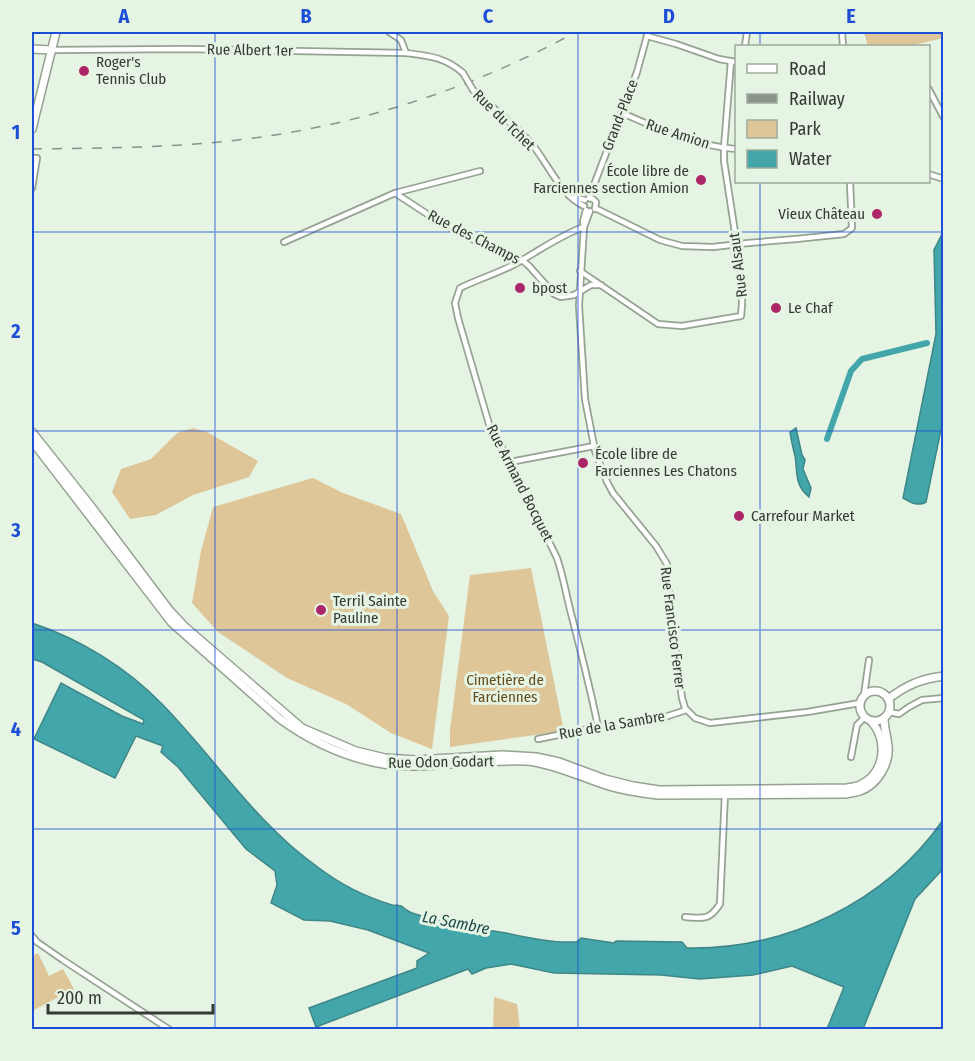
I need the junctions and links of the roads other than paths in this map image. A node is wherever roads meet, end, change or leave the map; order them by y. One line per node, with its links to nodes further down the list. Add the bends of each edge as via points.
1 (56, 32): 5 (main road)
2 (389, 32): 6 (street, via 401,40)
3 (647, 34): 7 (street); 10 (street, Grand-Place)
4 (32, 49): 5 (main road, Rue Albert 1er)
5 (51, 50): 6 (street, Rue Albert 1er); 12 (main road)
6 (406, 53): 8 (street, Rue Albert 1er, via 445,61)
7 (734, 62): 13 (street, Rue Alsaut)
8 (463, 73): 20 (street, Rue du Tchet, bridge, via 473,90 500,112 544,159 568,195)
9 (930, 91): 11 (street)
10 (622, 113): 13 (street, Rue Amion, via 684,139); 20 (street, Grand-Place)
11 (944, 118)
12 (32, 129)
13 (724, 148): 14 (street, Rue Amion); 23 (street, Rue Alsaut)
14 (735, 149)
15 (32, 158): 18 (street, via 37,158)
16 (480, 171): 19 (street)
17 (850, 183): 23 (street, Rue du Tchet, via 852,228 844,234)
18 (32, 188)
19 (394, 193): 22 (street); 24 (street, Rue des Champs, via 444,225)
20 (588, 206): 21 (street, Rue Francisco Ferrer); 23 (street, Rue du Tchet, via 672,244)
21 (584, 227): 24 (street, Rue Armand Bocquet); 25 (street, Rue Francisco Ferrer)
22 (284, 242)
23 (736, 244): 26 (street, Rue Alsaut, via 742,279 741,316 682,326 658,324)
24 (522, 260): 27 (street, Rue des Champs, via 554,294 568,297); 31 (street, Rue Armand Bocquet, via 460,288 455,303 489,424)
25 (580, 271): 26 (street, Rue Alsaut); 27 (street, Rue Francisco Ferrer)
26 (601, 285): 27 (street, via 591,285)
27 (579, 292): 30 (street, Rue Francisco Ferrer, via 585,399)
28 (32, 432): 44 (main road, Rue Odon Godart, via 170,611 302,728 356,751 385,758 536,757 633,786)
29 (32, 441): 44 (main road, Rue Odon Godart, via 172,623 280,719 320,744 390,765 534,762 628,791 658,795)
30 (594, 446): 31 (street); 38 (street, Rue Francisco Ferrer, via 613,493 667,564)
31 (510, 462): 41 (street, Rue Armand Bocquet, via 562,573)
32 (869, 660): 34 (street)
33 (944, 675): 36 (main road, via 914,682)
34 (864, 695): 36 (main road, via 877,691); 37 (main road)
35 (944, 698): 39 (street, via 922,700 899,714)
36 (888, 699): 39 (main road)
37 (860, 703): 38 (street, Rue Francisco Ferrer, via 710,723); 40 (main road, via 861,712)
38 (686, 710): 41 (street, Rue de la Sambre)
39 (886, 715): 40 (main road, via 879,721); 44 (main road, Rue Odon Godart, via 888,754 884,769 861,790 846,794)
40 (868, 719): 43 (street, via 857,726); 44 (main road, Rue Odon Godart, via 879,733 883,747 874,775 861,785)
41 (598, 727): 42 (street, Rue de la Sambre)
42 (538, 739)
43 (850, 757)
44 (725, 792): 45 (street, via 720,904 706,918)
45 (685, 917)
46 (32, 936): 47 (street)
47 (37, 942): 48 (street); 49 (street)
48 (32, 947)
49 (170, 1029)

